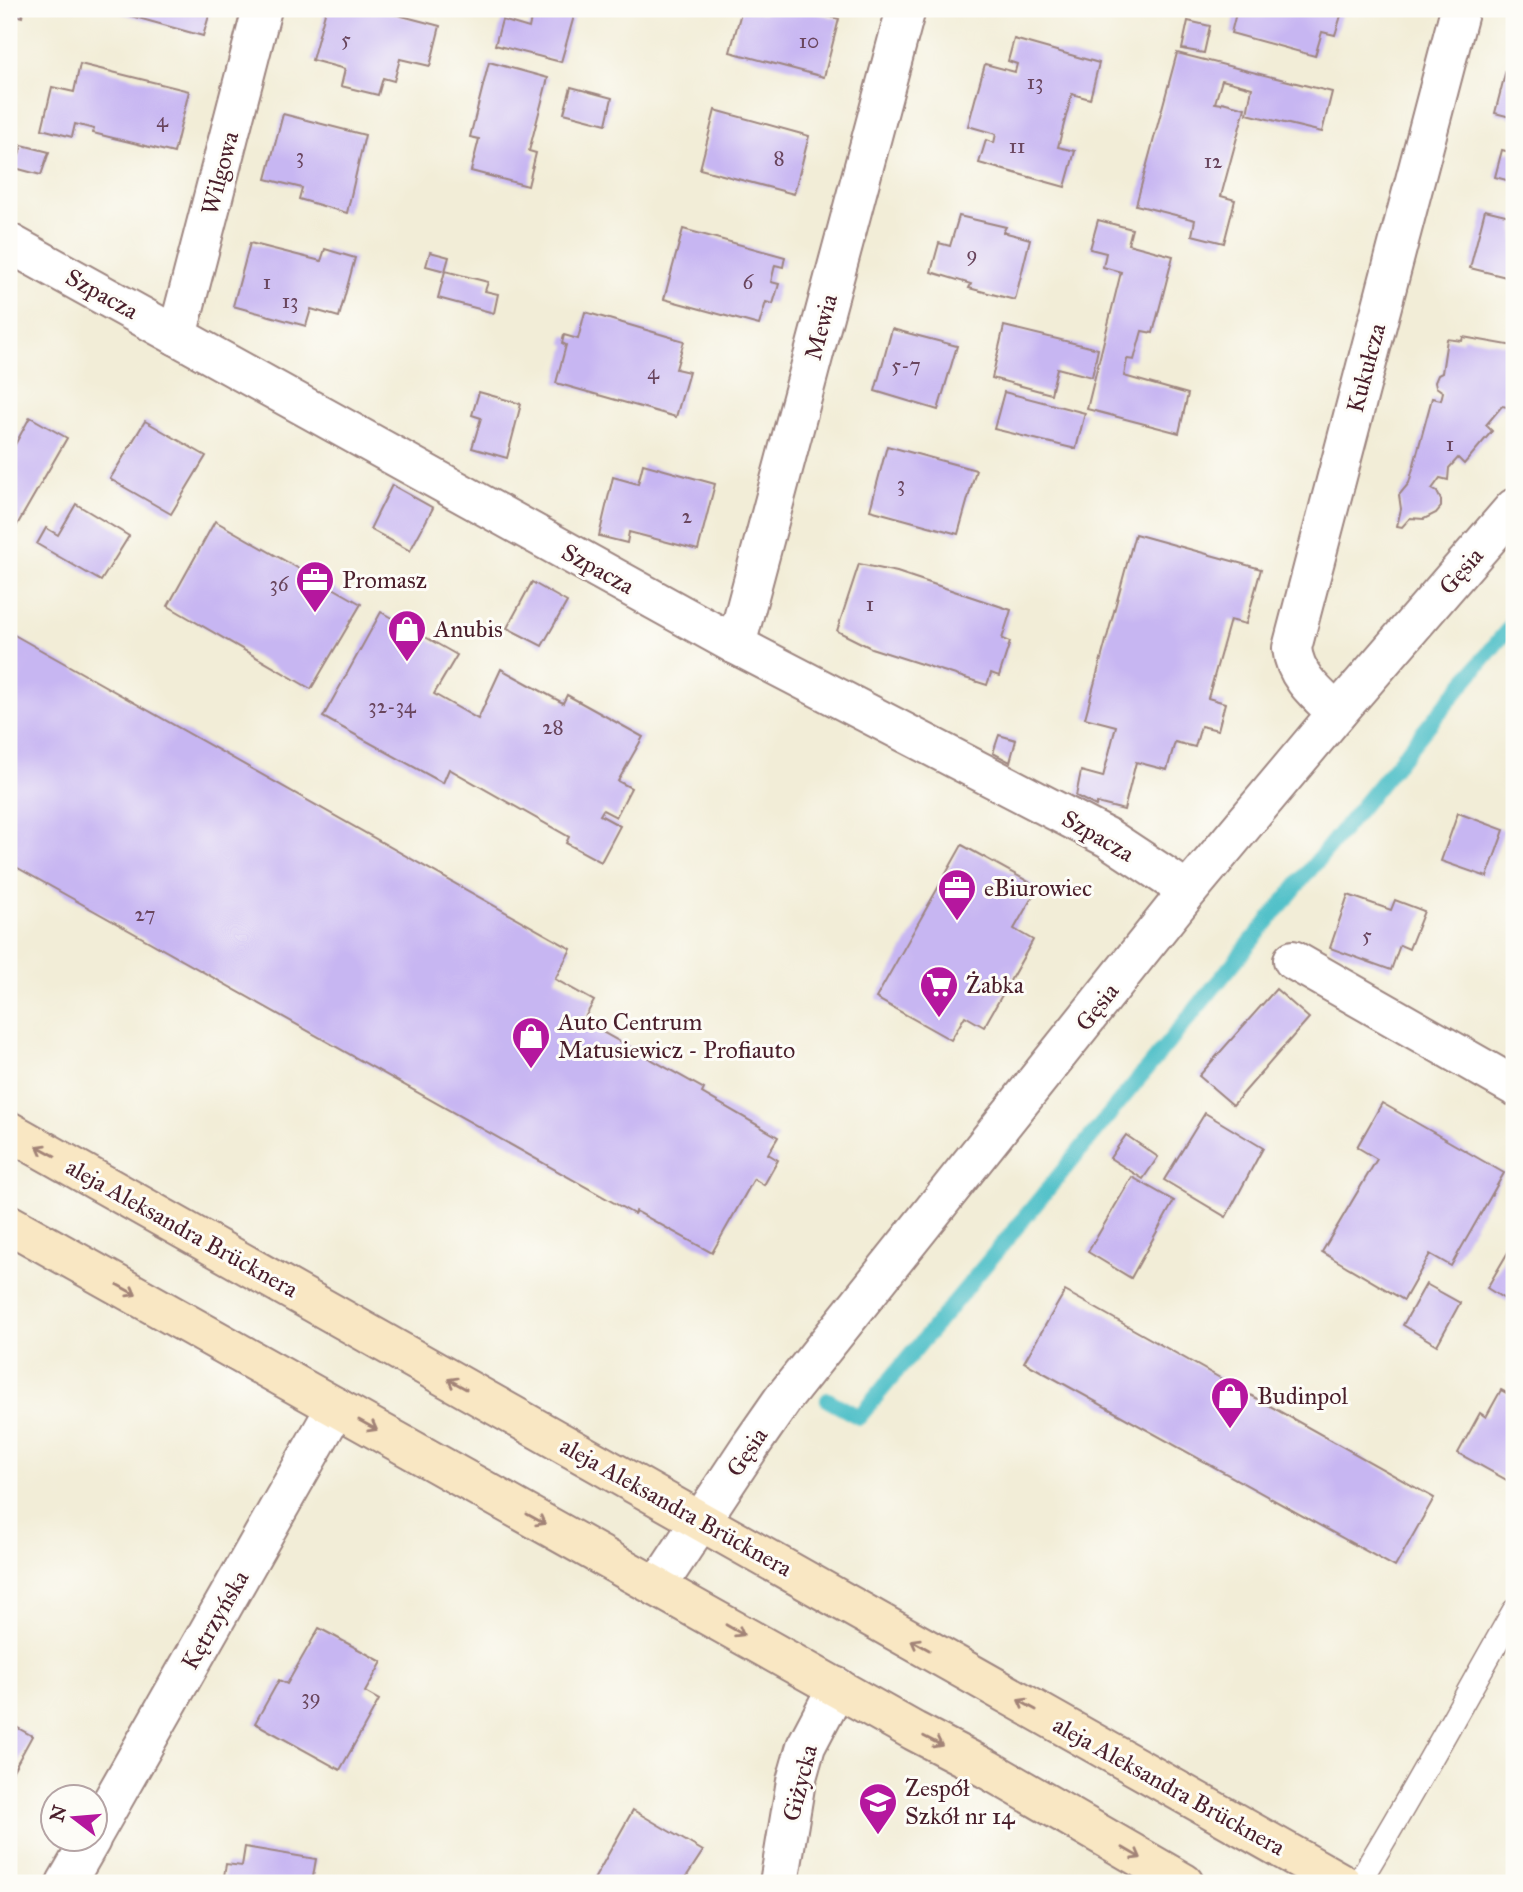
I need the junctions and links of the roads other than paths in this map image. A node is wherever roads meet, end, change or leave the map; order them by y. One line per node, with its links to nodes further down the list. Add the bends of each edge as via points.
1 (262, 9): 5 (street, Wilgowa)
2 (906, 9): 7 (street, Mewia)
3 (1460, 9): 8 (street, Kukułcza, via 1292,648 1302,676)
4 (9, 243): 5 (street, Szpacza)
5 (177, 336): 7 (street, Szpacza)
6 (1514, 508): 8 (street, Gęsia)
7 (736, 645): 9 (street, Szpacza, via 1108,838)
8 (1337, 713): 9 (street, Gęsia)
9 (1188, 891): 15 (street, Gęsia, via 783,1399)
10 (1293, 960): 11 (street)
11 (1514, 1086)
12 (9, 1130): 15 (main road, aleja Aleksandra Brücknera, one-way to 12)
13 (9, 1224): 14 (main road, one-way to 14)
14 (336, 1407): 16 (main road, one-way to 16); 19 (street, Kętrzyńska)
15 (700, 1521): 16 (street, Gęsia); 24 (main road, aleja Aleksandra Brücknera, one-way to 15)
16 (657, 1587): 18 (main road, one-way to 18)
17 (1514, 1611): 25 (lane)
18 (836, 1688): 22 (street, Giżycka, via 806,1746); 23 (main road, one-way to 23)
19 (108, 1807)
20 (82, 1854): 21 (street)
21 (66, 1883)
22 (779, 1883)
23 (1184, 1883)
24 (1342, 1883)
25 (1357, 1883)

